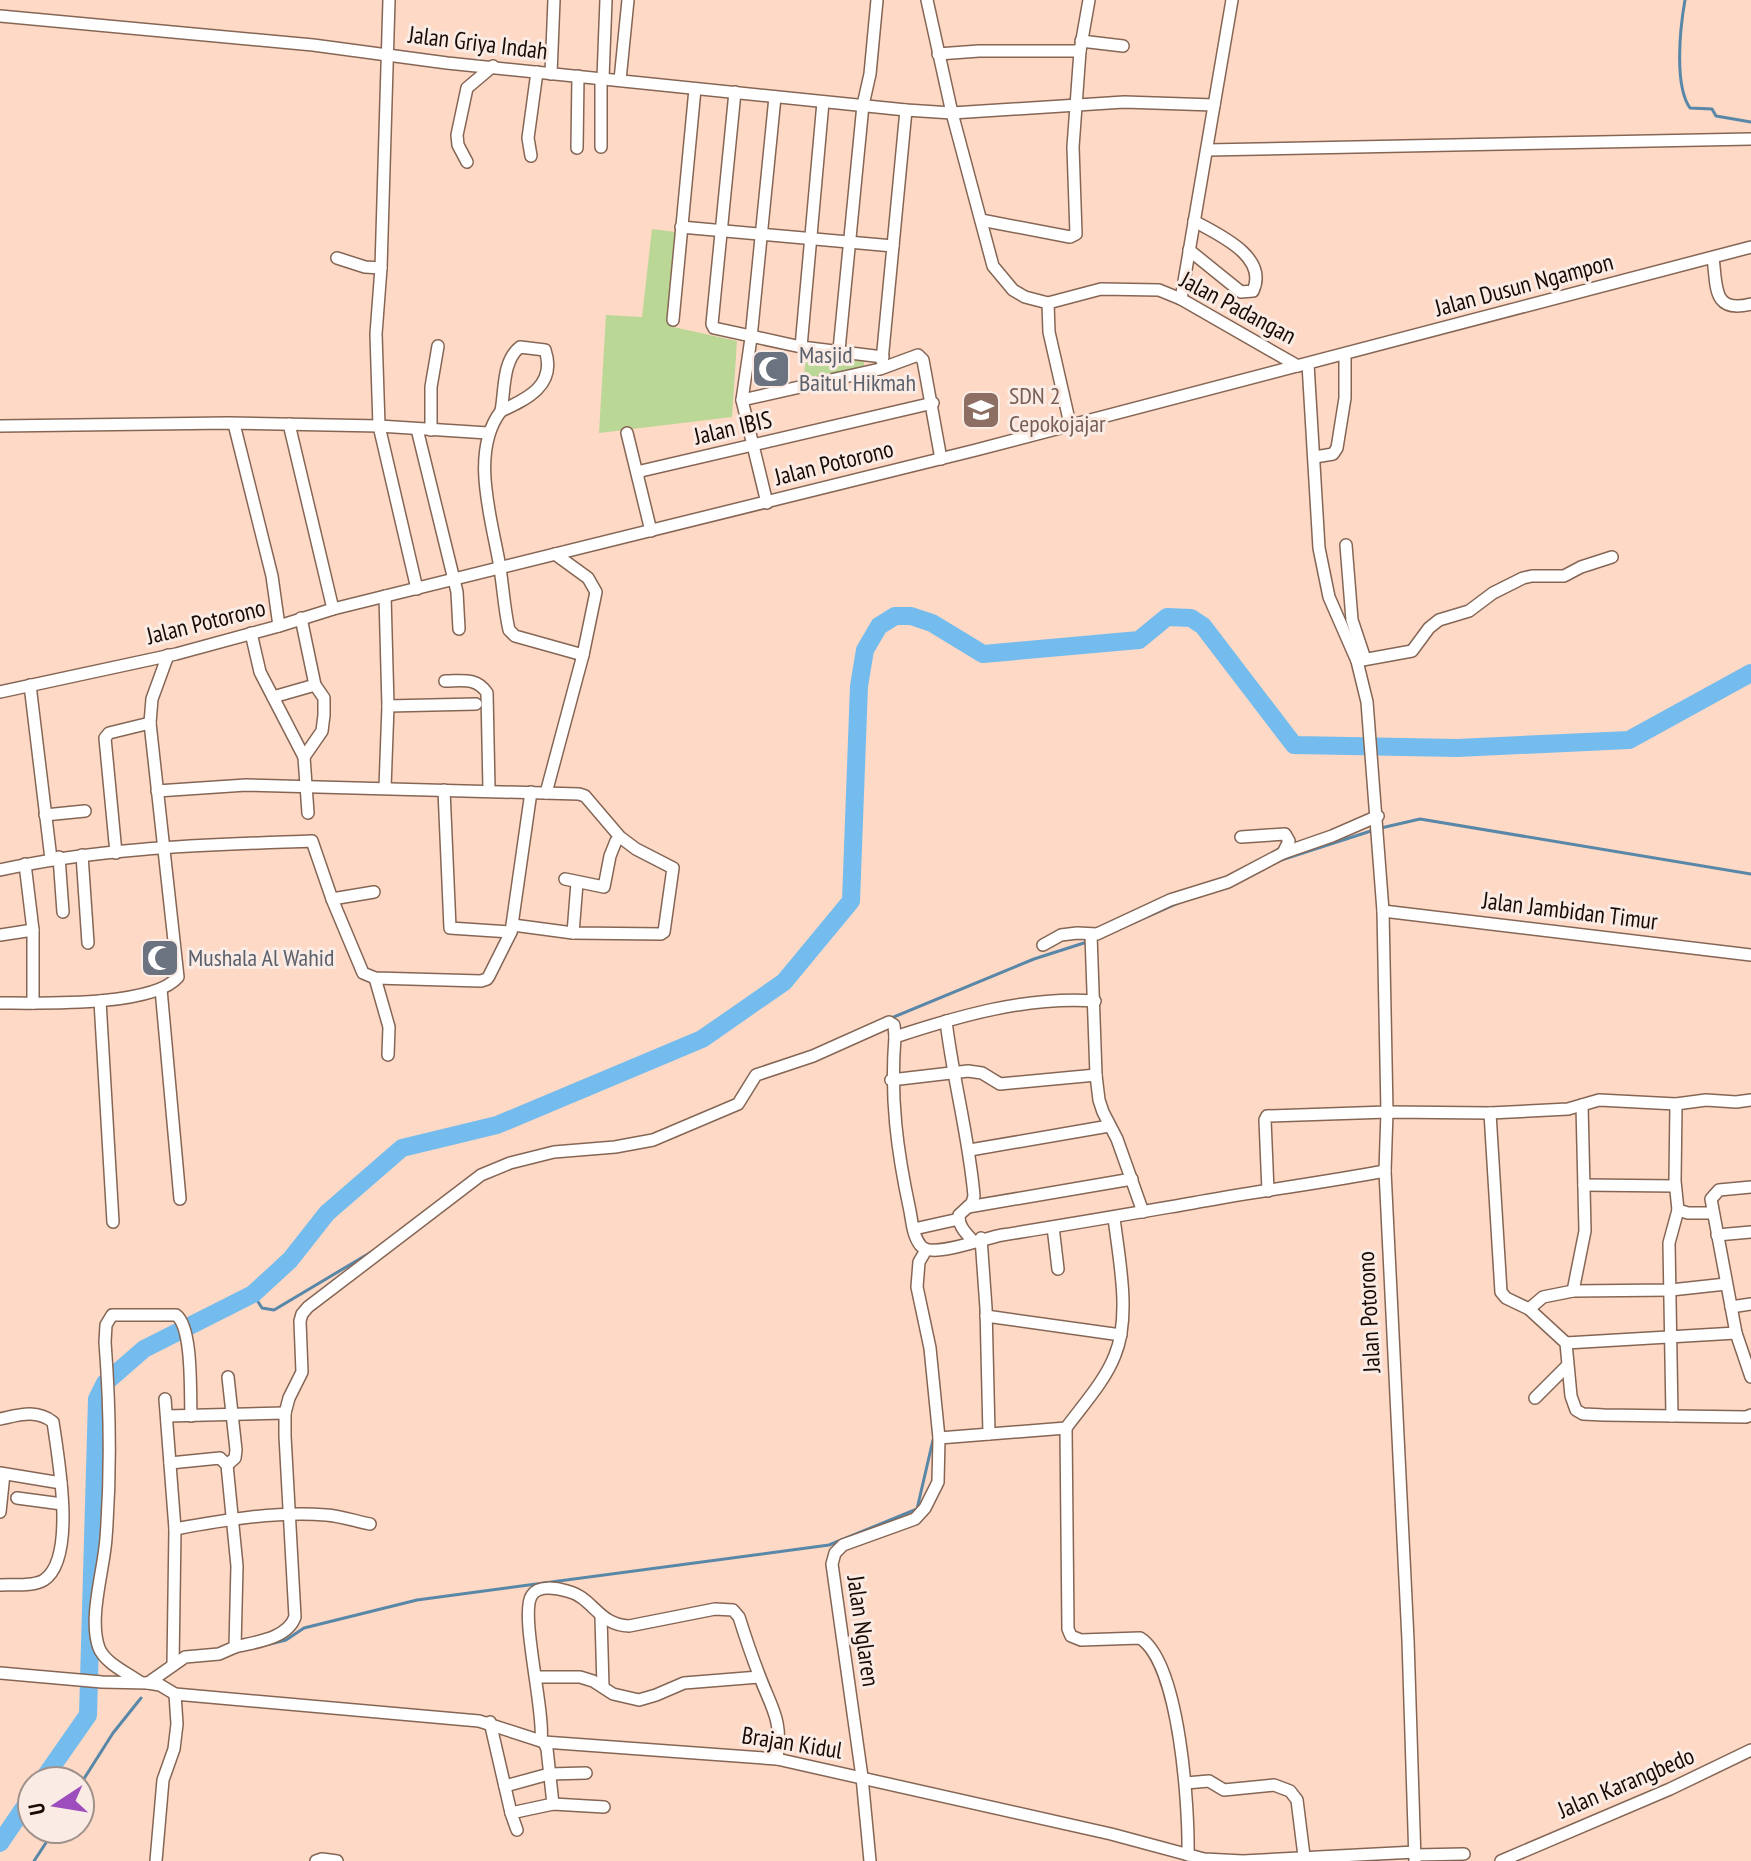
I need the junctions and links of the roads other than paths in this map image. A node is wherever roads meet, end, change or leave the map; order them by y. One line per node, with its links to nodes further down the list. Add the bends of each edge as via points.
1 (389, 0): 13 (street)
2 (554, 0): 16 (street)
3 (606, 0): 18 (street)
4 (628, 0): 19 (street)
5 (877, 0): 25 (street)
6 (927, 0): 12 (street)
7 (1089, 0): 10 (street)
8 (1232, 0): 26 (street)
9 (0, 16): 13 (street, Jalan Griya Indah)
10 (1081, 46): 11 (street); 12 (street); 24 (street)
11 (1123, 46)
12 (938, 54): 28 (street)
13 (387, 55): 14 (street, Jalan Griya Indah); 47 (street)
14 (493, 66): 15 (street, Jalan Griya Indah); 34 (street, via 467,88 457,135)
15 (537, 72): 16 (street, Jalan Griya Indah); 33 (street, via 528,138)
16 (551, 74): 17 (street, Jalan Griya Indah)
17 (578, 76): 18 (street, Jalan Griya Indah); 31 (street)
18 (602, 78): 19 (street, Jalan Griya Indah); 30 (street)
19 (620, 80): 20 (street, Jalan Griya Indah)
20 (695, 89): 21 (street, Jalan Griya Indah); 37 (street)
21 (735, 92): 22 (street, Jalan Griya Indah); 38 (street)
22 (775, 97): 23 (street, Jalan Griya Indah); 39 (street)
23 (823, 102): 25 (street, Jalan Griya Indah); 40 (street)
24 (1077, 104): 26 (street, Jalan Griya Indah); 28 (street, Jalan Griya Indah); 35 (street, via 1072,155 1076,234)
25 (863, 105): 27 (street, Jalan Griya Indah); 41 (street)
26 (1214, 105): 32 (street)
27 (906, 110): 28 (street, Jalan Griya Indah); 42 (street)
28 (952, 113): 35 (street)
29 (1751, 139): 32 (street)
30 (601, 147)
31 (577, 148)
32 (1207, 150): 36 (street)
33 (531, 156)
34 (467, 162)
35 (981, 220): 49 (street, via 1001,277 1025,297)
36 (1194, 221): 44 (street); 44 (street, via 1242,250 1256,276 1253,291 1241,292)
37 (681, 227): 38 (street); 51 (street)
38 (722, 231): 39 (street); 52 (street, via 712,324 719,331)
39 (762, 234): 40 (street); 52 (street)
40 (812, 238): 41 (street); 54 (street)
41 (850, 243): 42 (street); 55 (street)
42 (893, 246): 57 (street)
43 (1751, 247): 46 (street, Jalan Dusun Ngampon)
44 (1189, 250): 48 (street)
45 (337, 258): 47 (street)
46 (1713, 258): 50 (street, via 1724,305); 56 (street, Jalan Dusun Ngampon)
47 (381, 268): 66 (street, via 376,334)
48 (1181, 299): 49 (street, Jalan Padangan, via 1159,290 1127,288); 58 (street, Jalan Padangan)
49 (1048, 303): 64 (street, via 1049,332)
50 (1751, 304)
51 (673, 320)
52 (751, 338): 54 (street); 59 (street)
53 (438, 346): 68 (street)
54 (801, 347): 55 (street)
55 (839, 350): 57 (street)
56 (1345, 354): 58 (street, Jalan Dusun Ngampon); 72 (street, via 1337,448 1333,454)
57 (881, 363): 59 (street); 60 (street, via 921,356)
58 (1303, 365): 64 (street, Jalan Potorono); 72 (street)
59 (742, 400): 71 (street)
60 (933, 403): 71 (street, Jalan IBIS); 73 (street)
61 (501, 411): 61 (street, via 513,352 520,347 545,350 548,362 539,391); 69 (street)
62 (234, 424): 63 (street); 65 (street); 86 (street, via 272,576)
63 (289, 424): 66 (street); 84 (street)
64 (1070, 424): 73 (street, Jalan Potorono)
65 (0, 426)
66 (379, 426): 67 (street); 82 (street)
67 (417, 429): 68 (street); 81 (street)
68 (431, 430): 69 (street)
69 (488, 433): 80 (street, via 484,484)
70 (627, 433): 74 (street)
71 (753, 447): 74 (street, Jalan IBIS); 75 (street)
72 (1315, 457): 91 (street, via 1322,573)
73 (941, 459): 75 (street, Jalan Potorono)
74 (638, 474): 76 (street)
75 (767, 503): 76 (street, Jalan Potorono)
76 (651, 531): 78 (street, Jalan Potorono)
77 (1346, 545): 91 (street)
78 (555, 554): 80 (street, Jalan Potorono); 90 (street, via 588,578 596,592)
79 (1612, 557): 91 (street, via 1564,576 1523,578 1469,611 1439,620 1412,651)
80 (499, 567): 81 (street, Jalan Potorono); 90 (street, via 509,630)
81 (454, 580): 82 (street, Jalan Potorono); 87 (street)
82 (417, 589): 83 (street, Jalan Potorono)
83 (385, 596): 84 (street, Jalan Potorono); 98 (street)
84 (333, 609): 85 (street, Jalan Potorono)
85 (301, 618): 86 (street, Jalan Potorono); 94 (street)
86 (279, 626): 88 (street, Jalan Potorono)
87 (459, 629)
88 (251, 633): 89 (street, Jalan Potorono); 96 (street, via 260,672)
89 (168, 655): 93 (street, Jalan Potorono); 99 (street)
90 (583, 655): 107 (street)
91 (1361, 660): 111 (street, Jalan Potorono)
92 (445, 681): 103 (street, via 473,681 487,693)
93 (30, 685): 95 (street, Jalan Potorono); 110 (street)
94 (315, 685): 96 (street); 100 (street, via 324,698 322,731)
95 (0, 692)
96 (273, 697): 100 (street)
97 (476, 704): 98 (street)
98 (388, 706): 102 (street)
99 (150, 723): 105 (street); 115 (street, via 105,738)
100 (304, 757): 101 (street)
101 (306, 786): 102 (street); 105 (street); 109 (street)
102 (385, 788): 104 (street)
103 (489, 789): 104 (street); 106 (street)
104 (444, 790): 127 (street, via 450,928)
105 (157, 791): 114 (street)
106 (531, 792): 107 (street); 127 (street)
107 (546, 793): 129 (street, via 585,796 620,837 673,868 661,934)
108 (85, 811): 110 (street)
109 (308, 813)
110 (45, 815): 118 (street)
111 (1378, 825): 116 (street); 125 (street, Jalan Potorono)
112 (1241, 837): 116 (street, via 1285,834 1289,841)
113 (616, 841): 122 (street, via 605,886)
114 (163, 847): 115 (street); 124 (street, via 312,841); 136 (street, via 178,977)
115 (116, 853): 117 (street)
116 (1283, 853): 131 (street, via 1228,882 1170,900)
117 (82, 855): 118 (street); 132 (street)
118 (55, 858): 119 (street); 126 (street)
119 (25, 864): 120 (street); 128 (street)
120 (0, 870)
121 (565, 879): 122 (street)
122 (577, 883): 129 (street)
123 (374, 892): 124 (street)
124 (332, 899): 135 (street, via 361,969)
125 (1383, 911): 134 (street, Jalan Jambidan Timur); 150 (street, Jalan Potorono)
126 (63, 912)
127 (512, 928): 129 (street); 135 (street, via 487,979)
128 (33, 930): 130 (street); 140 (street)
129 (573, 933)
130 (0, 935)
131 (1092, 938): 133 (street, via 1061,935); 138 (street)
132 (88, 943)
133 (1043, 945)
134 (1751, 955)
135 (375, 978): 143 (street, via 389,1027)
136 (161, 989): 137 (street); 160 (street)
137 (100, 1001): 140 (street); 167 (street)
138 (1095, 1001): 141 (street, via 1033,1002); 145 (street)
139 (0, 1003): 140 (street)
140 (33, 1003)
141 (946, 1021): 142 (street); 144 (street)
142 (895, 1037): 146 (street); 191 (street, via 889,1022 756,1075 738,1104 643,1144 554,1152 481,1175 302,1314 302,1372)
143 (388, 1055)
144 (954, 1074): 145 (street, via 982,1073 1000,1084); 146 (street); 153 (street)
145 (1096, 1075): 152 (street)
146 (891, 1080): 169 (street)
147 (1751, 1100): 148 (street)
148 (1676, 1104): 149 (street, via 1599,1100); 157 (street)
149 (1582, 1105): 151 (street); 156 (street)
150 (1387, 1112): 151 (street); 154 (street, Jalan Potorono); 159 (street, via 1266,1117)
151 (1490, 1113): 180 (street, via 1500,1288 1506,1298)
152 (1109, 1126): 153 (street); 155 (street)
153 (970, 1150): 161 (street, via 974,1196)
154 (1385, 1171): 159 (street); 238 (street, Jalan Potorono)
155 (1132, 1179): 161 (street); 163 (street)
156 (1584, 1185): 157 (street); 177 (street, via 1584,1239)
157 (1675, 1186): 162 (street)
158 (1751, 1187): 164 (street, via 1716,1192)
159 (1268, 1191): 163 (street)
160 (180, 1199)
161 (968, 1207): 166 (street)
162 (1678, 1210): 164 (street); 176 (street, via 1669,1240)
163 (1143, 1212): 165 (street)
164 (1712, 1213): 171 (street)
165 (1114, 1218): 168 (street); 183 (street)
166 (959, 1219): 169 (street); 172 (street, via 963,1230)
167 (113, 1222)
168 (1053, 1227): 172 (street); 174 (street)
169 (914, 1229): 173 (street)
170 (1751, 1232): 171 (street)
171 (1717, 1235): 175 (street)
172 (977, 1240): 173 (street); 181 (street)
173 (926, 1250): 200 (street, Jalan Nglaren, via 917,1287 930,1348)
174 (1058, 1269)
175 (1726, 1284): 176 (street); 179 (street)
176 (1671, 1290): 177 (street); 184 (street)
177 (1573, 1291): 180 (street, via 1543,1297)
178 (1751, 1304): 179 (street)
179 (1731, 1307): 182 (street)
180 (1529, 1309): 185 (street)
181 (986, 1316): 183 (street); 199 (street)
182 (1736, 1333): 184 (street); 188 (street)
183 (1121, 1335): 198 (street, via 1113,1360)
184 (1670, 1336): 185 (street); 196 (street)
185 (1566, 1343): 186 (street)
186 (1567, 1366): 189 (street); 196 (street, via 1573,1404 1583,1414)
187 (228, 1377): 192 (street)
188 (1751, 1377)
189 (1535, 1398)
190 (165, 1399): 194 (street)
191 (285, 1413): 192 (street); 208 (street)
192 (232, 1414): 195 (street); 202 (street, via 236,1450)
193 (1751, 1415): 196 (street)
194 (167, 1416): 195 (street); 201 (street)
195 (191, 1416): 219 (street, Brajan Kidul, via 181,1318 112,1315 105,1342 110,1460 97,1644 103,1656)
196 (1672, 1416)
197 (0, 1419): 204 (street, via 29,1413 53,1422)
198 (1066, 1428): 199 (street); 229 (street, via 1068,1629 1081,1640 1140,1638 1154,1650 1163,1668)
199 (989, 1434): 200 (street)
200 (939, 1438): 228 (street, Jalan Nglaren, via 938,1482 925,1508 915,1519 843,1545 832,1564)
201 (170, 1463): 202 (street, via 220,1458); 211 (street)
202 (227, 1465): 209 (street)
203 (2, 1474): 204 (street); 207 (street)
204 (61, 1483): 206 (street)
205 (17, 1498): 206 (street)
206 (62, 1504): 212 (street, via 62,1549 46,1579)
207 (0, 1512)
208 (289, 1515): 209 (street); 210 (street, via 331,1515); 214 (street, via 292,1625)
209 (233, 1520): 211 (street); 214 (street)
210 (370, 1524)
211 (175, 1529): 215 (street)
212 (0, 1585)
213 (601, 1617): 217 (street, via 571,1591 532,1593 529,1627); 218 (street, via 629,1626 733,1610); 220 (street)
214 (235, 1647): 215 (street, via 185,1657)
215 (173, 1665): 219 (street)
216 (0, 1673): 219 (street)
217 (537, 1677): 220 (street, via 580,1677); 223 (street)
218 (759, 1677): 220 (street, via 684,1683 639,1700); 225 (street, via 778,1721)
219 (150, 1684): 221 (street, Brajan Kidul)
220 (603, 1687)
221 (175, 1694): 222 (street, Brajan Kidul); 243 (street, via 175,1736 163,1780)
222 (490, 1722): 223 (street, Brajan Kidul); 230 (street)
223 (543, 1741): 225 (street, Brajan Kidul); 227 (street)
224 (1751, 1750): 241 (street, Jalan Karangbedo)
225 (777, 1759): 228 (street, Brajan Kidul)
226 (586, 1773): 227 (street)
227 (549, 1774): 230 (street); 231 (street)
228 (862, 1777): 236 (street, Brajan Kidul); 246 (street, Jalan Nglaren)
229 (1186, 1783): 236 (street); 237 (street, via 1209,1781 1224,1790 1274,1785 1290,1791 1297,1800)
230 (505, 1786): 233 (street)
231 (553, 1804): 232 (street); 233 (street)
232 (604, 1807)
233 (511, 1813): 234 (street)
234 (517, 1830)
235 (1464, 1854): 238 (street, Brajan Kidul)
236 (1188, 1855): 242 (street, Brajan Kidul)
237 (1304, 1856): 239 (street, Brajan Kidul); 242 (street, Brajan Kidul)
238 (1415, 1856): 240 (street, Brajan Kidul)
239 (1326, 1858): 240 (street, Brajan Kidul)
240 (1350, 1858)
241 (1517, 1858): 247 (street, Jalan Karangbedo)
242 (1273, 1859)
243 (156, 1861)
244 (316, 1861): 245 (street)
245 (337, 1861)
246 (870, 1861)
247 (1501, 1861)

